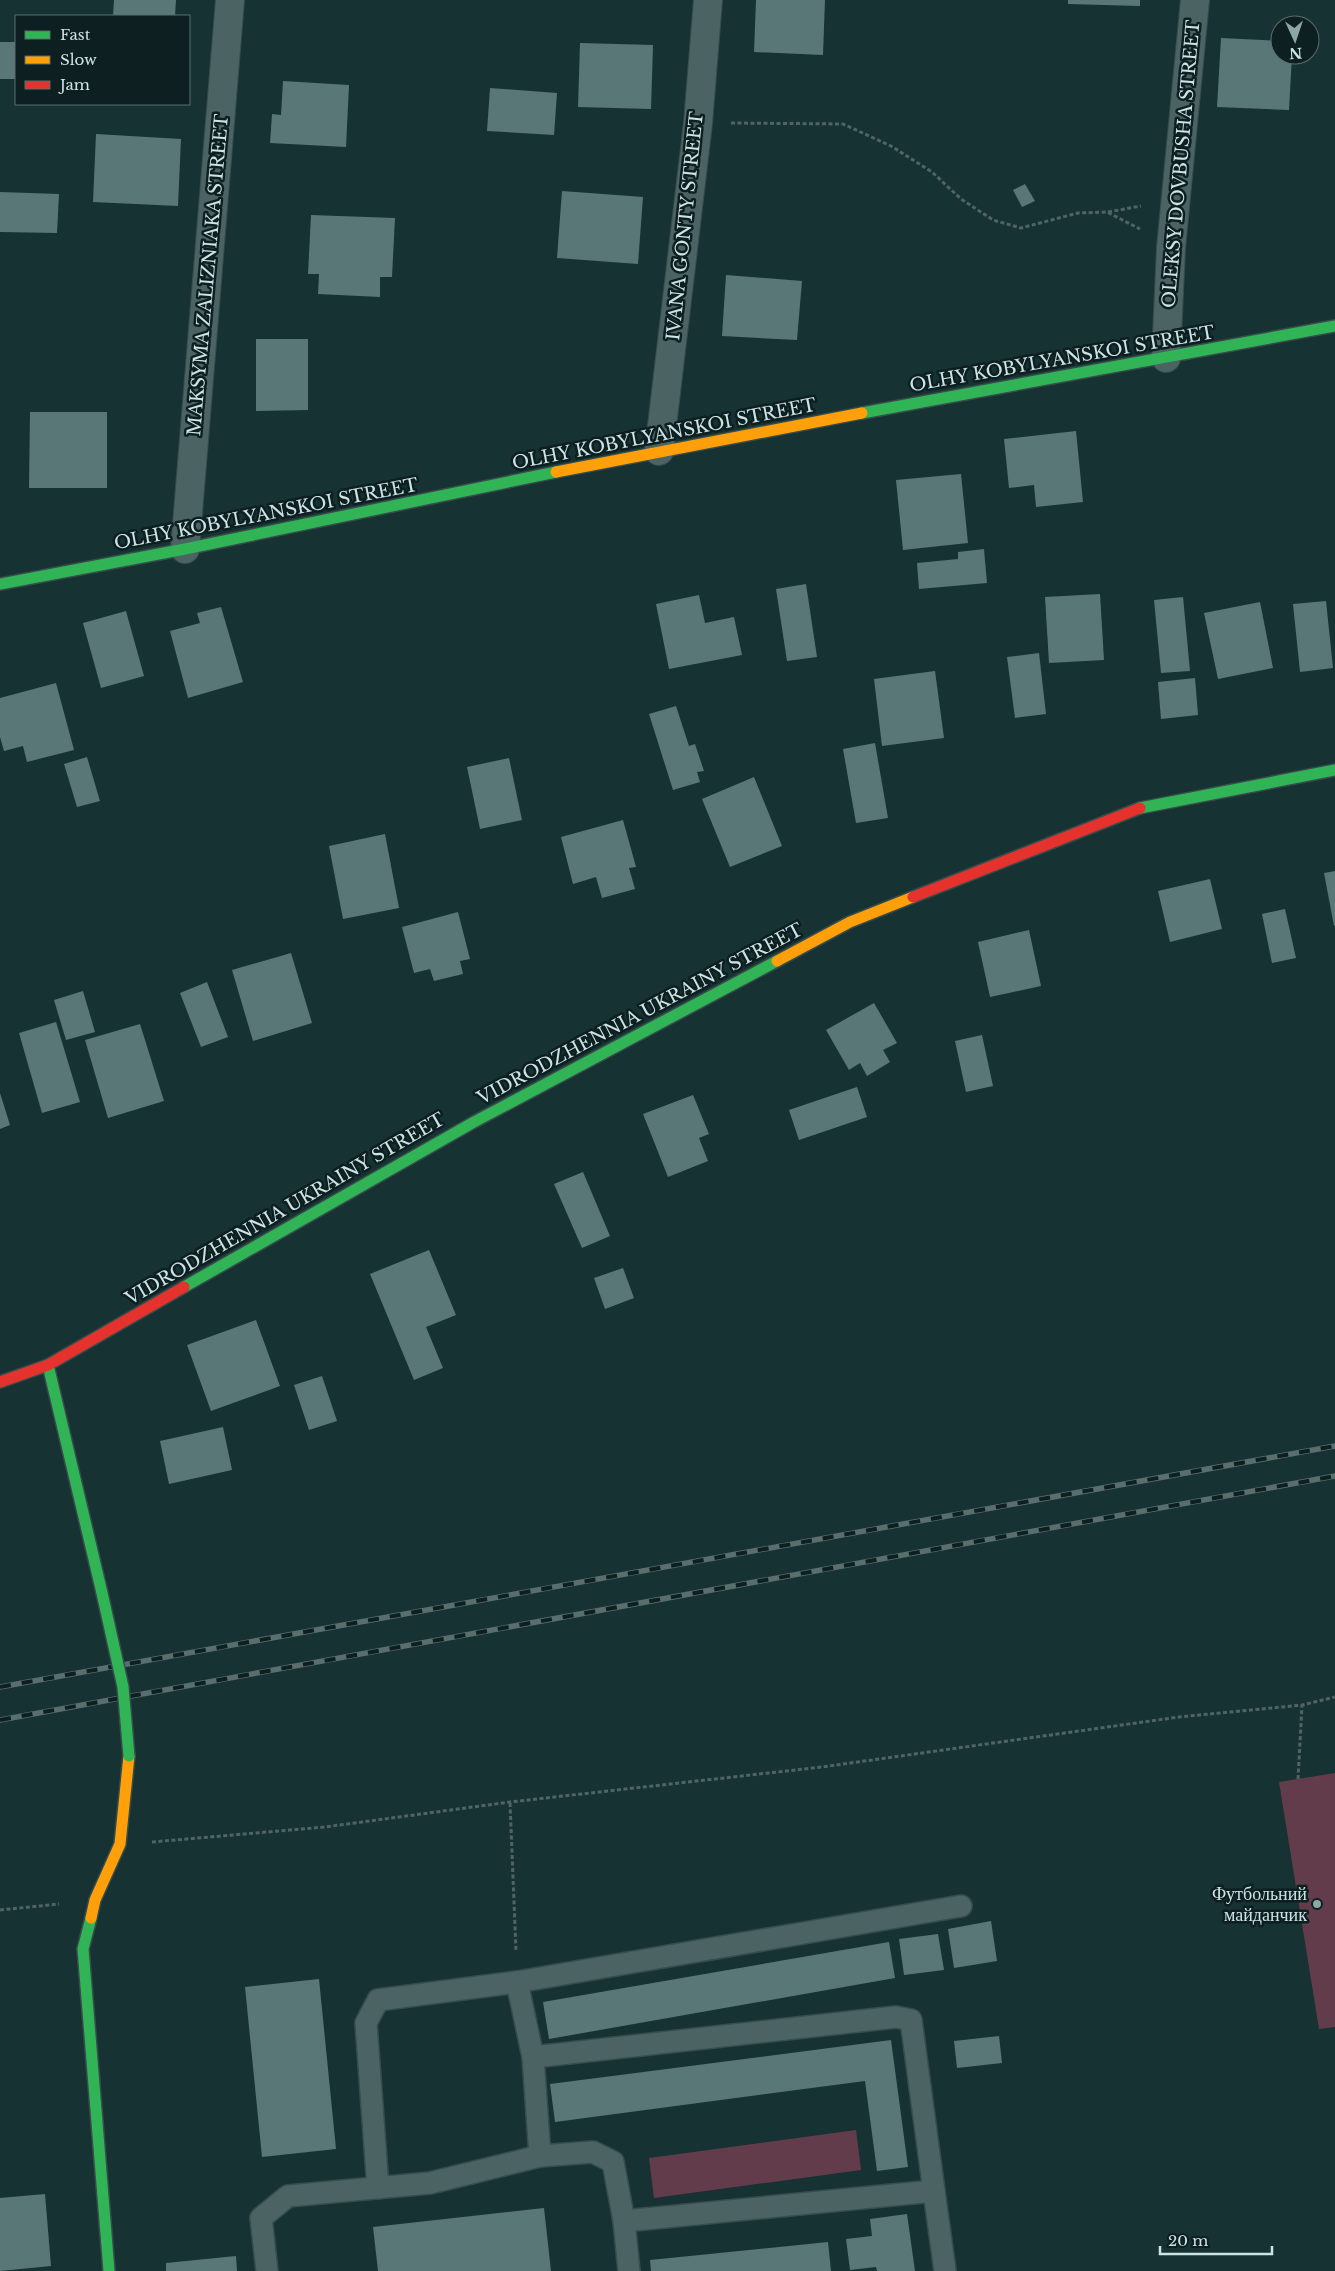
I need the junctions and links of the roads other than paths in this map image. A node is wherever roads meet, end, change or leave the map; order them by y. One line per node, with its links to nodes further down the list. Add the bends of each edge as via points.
1 (230, 0): 7 (street, MAKSYMA ZALIZNIAKA STREET)
2 (708, 0): 6 (street, IVANA GONTY STREET, via 698,123)
3 (1195, 0): 5 (street, OLEKSY DOVBUSHA STREET, via 1171,248)
4 (1335, 326): 5 (street, OLHY KOBYLYANSKOI STREET)
5 (1166, 358): 6 (street, OLHY KOBYLYANSKOI STREET)
6 (659, 451): 7 (street, OLHY KOBYLYANSKOI STREET)
7 (186, 549): 8 (street, OLHY KOBYLYANSKOI STREET)
8 (0, 584)
9 (1335, 770): 10 (street, VIDRODZHENNIA UKRAINY STREET, via 1139,808 850,922 474,1122)
10 (48, 1364): 11 (street, VIDRODZHENNIA UKRAINY STREET); 19 (street, bridge, via 123,1687 129,1756 120,1844 95,1900 83,1949)
11 (0, 1382)
12 (961, 1906): 13 (lane)
13 (517, 1982): 14 (lane); 16 (lane, via 378,2000 366,2023)
14 (533, 2057): 15 (lane); 17 (lane, via 896,2017 911,2020)
15 (540, 2156): 16 (lane, via 430,2183); 18 (lane, via 593,2152 613,2162)
16 (378, 2188): 20 (lane, via 288,2196 261,2218)
17 (934, 2190): 18 (lane); 22 (lane)
18 (624, 2220): 21 (lane)
19 (109, 2271)
20 (267, 2271)
21 (629, 2271)
22 (946, 2271)

